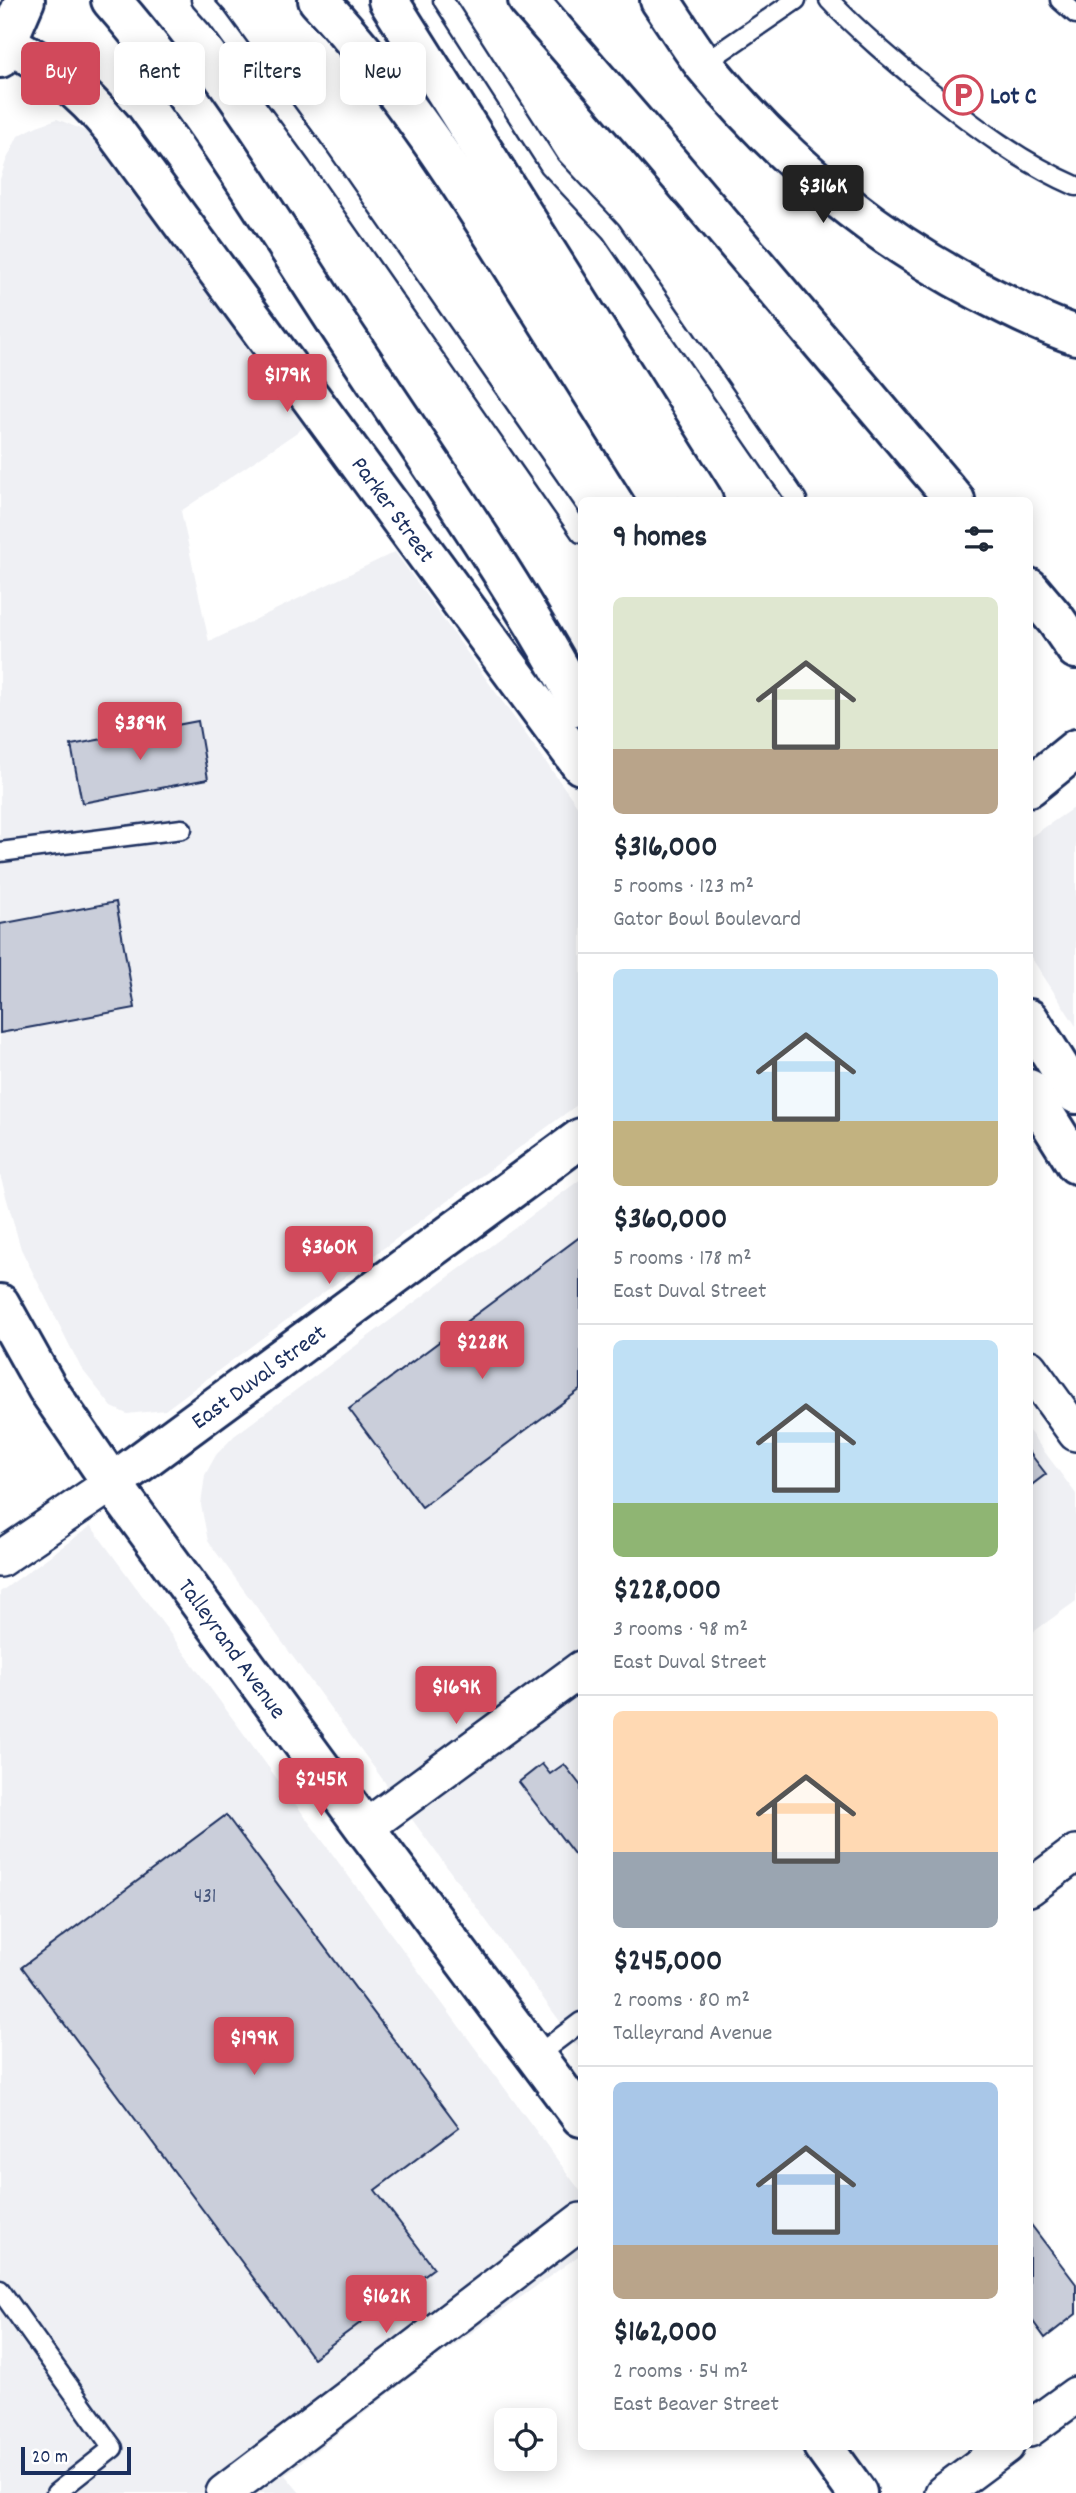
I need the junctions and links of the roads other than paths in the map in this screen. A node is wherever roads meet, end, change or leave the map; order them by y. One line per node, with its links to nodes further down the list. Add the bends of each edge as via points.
1 (25, 0): 13 (main road)
2 (111, 0): 26 (main road, via 223,149 518,599)
3 (201, 0): 21 (lane, via 318,156)
4 (318, 0): 17 (main road, via 390,83 436,146)
5 (388, 0): 18 (main road)
6 (443, 0): 19 (lane, via 550,166 611,231)
7 (528, 0): 20 (main road)
8 (660, 0): 14 (main road)
9 (796, 0): 14 (lane)
10 (829, 0): 15 (lane, via 889,57 970,123 1020,159)
11 (1060, 0): 12 (lane)
12 (1076, 14)
13 (3, 50): 28 (main road, Parker Street, via 43,63 88,100 113,129)
14 (704, 64): 16 (main road, via 825,190 880,232 992,298)
15 (1076, 187)
16 (1076, 335)
17 (658, 497)
18 (701, 497)
19 (795, 497)
20 (953, 497)
21 (578, 529)
22 (1033, 583): 24 (main road)
23 (1033, 593): 25 (main road)
24 (1076, 608)
25 (1076, 649)
26 (578, 702)
27 (1075, 753): 29 (main road)
28 (578, 761)
29 (1033, 783)
30 (182, 829): 31 (lane)
31 (0, 852)
32 (1033, 1025): 33 (main road)
33 (1076, 1094)
34 (1033, 1095): 36 (main road)
35 (578, 1140): 40 (main road, East Duval Street)
36 (1076, 1164)
37 (0, 1304): 40 (main road, Talleyrand Avenue, via 47,1388)
38 (1033, 1374): 39 (street)
39 (1076, 1433)
40 (112, 1483): 41 (street, East Duval Street); 43 (main road, Talleyrand Avenue)
41 (0, 1559)
42 (578, 1671): 43 (street)
43 (365, 1828): 47 (main road, Talleyrand Avenue)
44 (1076, 1853): 45 (street)
45 (1033, 1885)
46 (578, 2024): 47 (lane)
47 (536, 2056): 48 (main road, Talleyrand Avenue)
48 (578, 2113)
49 (578, 2223): 56 (street)
50 (0, 2290): 55 (lane, via 113,2448)
51 (1076, 2395): 52 (street)
52 (1033, 2426)
53 (826, 2450): 57 (main road)
54 (1001, 2450): 58 (street)
55 (57, 2493)
56 (224, 2493)
57 (857, 2493)
58 (943, 2493)

